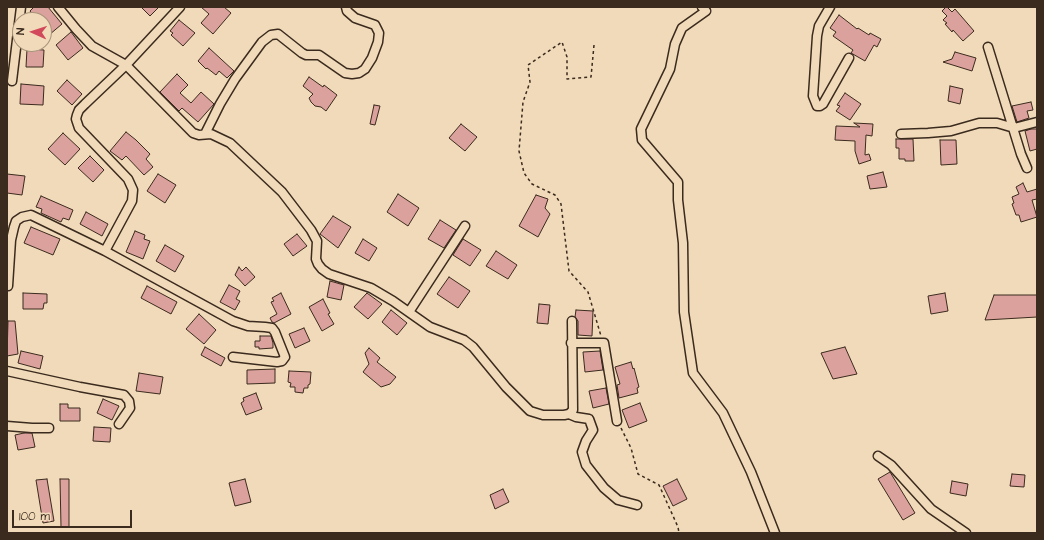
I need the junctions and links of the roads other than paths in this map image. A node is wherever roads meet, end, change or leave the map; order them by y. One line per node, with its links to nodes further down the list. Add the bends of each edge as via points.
1 (22, 7): 10 (street)
2 (58, 7): 9 (street, via 92,46)
3 (180, 7): 9 (street)
4 (346, 7): 13 (street, via 355,18 375,25 379,33 372,58 365,69 359,73 345,73 319,55 306,55 278,34 271,35 262,42 235,79)
5 (702, 7): 31 (street, via 706,11 682,28 675,44 670,69 641,129 642,140 678,182 683,243 684,312 693,373 723,413 751,472)
6 (830, 7): 8 (street, via 817,36 813,96 817,106 823,104)
7 (988, 47): 12 (street)
8 (849, 58)
9 (126, 65): 13 (street, via 193,133); 17 (street, via 79,110 76,119 79,128 128,179 134,190 132,201)
10 (12, 81)
11 (1037, 122): 12 (street)
12 (1014, 128): 14 (street, via 997,123 978,123 950,131); 15 (street)
13 (205, 134): 19 (street, via 211,134 230,143 282,192 311,230 316,241 316,259 322,269 329,274 371,288)
14 (901, 134)
15 (1027, 168)
16 (465, 226): 19 (street)
17 (105, 251): 18 (street, via 43,220 30,215 22,217 16,221 11,240); 22 (street, via 233,321 248,326 272,328 285,356 282,361 277,362)
18 (8, 286)
19 (409, 312): 24 (street, via 430,327 464,340 473,347 530,411 543,415)
20 (572, 321): 21 (street)
21 (571, 343): 24 (street, via 573,410); 25 (street, via 604,343)
22 (233, 357)
23 (7, 371): 26 (street, via 124,395 129,401 130,408)
24 (569, 414): 30 (street, via 590,419 593,430 582,452 586,465 604,488 618,500)
25 (617, 421)
26 (119, 424)
27 (7, 426): 28 (street)
28 (50, 428)
29 (878, 456): 32 (street, via 891,465 931,509)
30 (637, 506)
31 (775, 533)
32 (966, 533)

